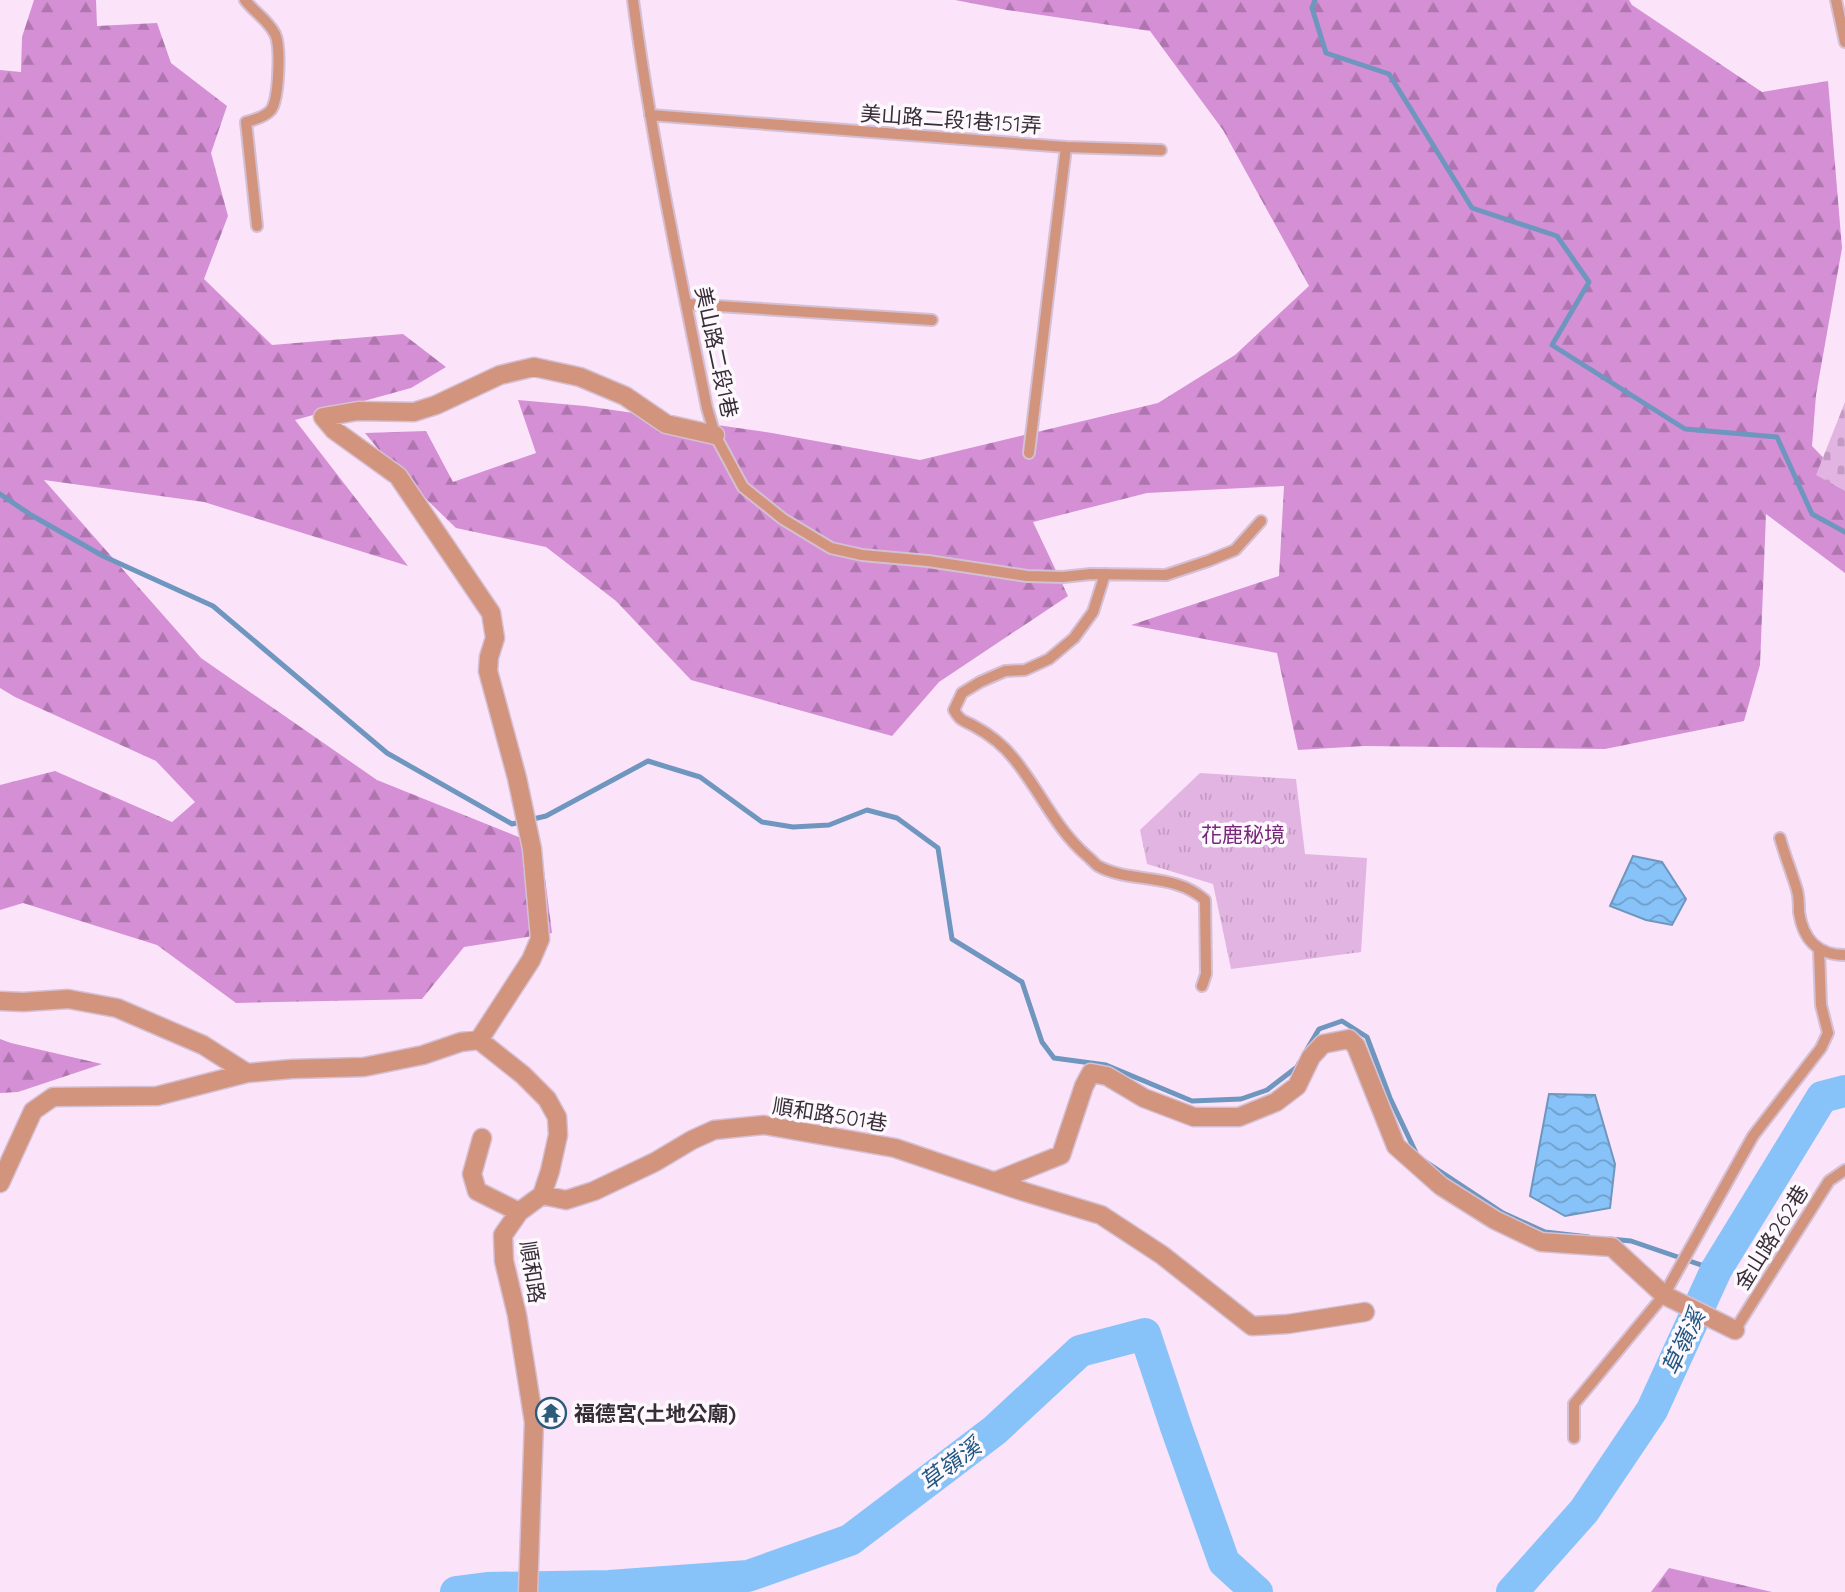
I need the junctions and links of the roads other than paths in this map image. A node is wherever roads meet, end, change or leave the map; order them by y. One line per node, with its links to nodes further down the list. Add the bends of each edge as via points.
1 (245, 0): 8 (lane, via 276,35 279,48 272,108 246,122)
2 (633, 0): 5 (lane, 美山路二段1巷)
3 (1836, 0): 4 (lane)
4 (1845, 41)
5 (650, 115): 6 (lane, 美山路二段1巷151弄); 9 (lane, 美山路二段1巷)
6 (1066, 147): 7 (lane); 12 (lane, 美山路二段1巷151弄)
7 (1161, 150)
8 (257, 226)
9 (687, 304): 10 (lane); 11 (lane, 美山路二段1巷)
10 (932, 320)
11 (715, 435): 14 (lane, 美山路二段1巷, via 743,487 783,519 831,548 1027,576); 20 (street, via 666,424 625,396 580,377 534,367 500,375 414,412 358,411 323,417 398,477 491,613 495,638 488,671 532,849 540,939)
12 (1029, 453)
13 (1261, 521): 14 (lane, 美山路二段1巷, via 1235,550 1208,561 1166,575)
14 (1105, 574): 18 (lane, via 1093,612 1073,638 1049,659 980,682 962,693 954,710 960,720 1015,759 1068,838 1098,865 1120,874 1162,880 1205,900 1206,974)
15 (1780, 838): 16 (lane, via 1808,938)
16 (1819, 950): 17 (lane); 28 (lane, via 1821,1005 1828,1033 1753,1136)
17 (1845, 956)
18 (1202, 986)
19 (0, 1001): 21 (street, via 68,999 117,1008 203,1045)
20 (480, 1040): 21 (street, via 364,1068); 26 (street, via 523,1075 547,1099 557,1117 558,1135)
21 (247, 1073): 25 (street, via 157,1096 53,1097 33,1111)
22 (481, 1138): 27 (street, via 472,1174 477,1191)
23 (1845, 1170): 30 (lane, 金山路262巷, via 1829,1181)
24 (996, 1181): 26 (street, 順和路501巷, via 895,1148 764,1125 714,1130 655,1162 566,1200); 28 (street, via 1061,1155 1091,1073 1107,1076 1144,1098 1194,1117 1239,1117 1297,1086 1323,1044 1349,1039 1356,1046 1396,1146 1441,1186 1541,1242 1612,1247); 29 (street, 順和路501巷, via 1101,1215 1162,1255 1252,1326)
25 (0, 1183)
26 (542, 1195): 27 (street, 順和路)
27 (519, 1212): 32 (street, 順和路, via 503,1235 503,1261 517,1315 534,1422)
28 (1664, 1294): 30 (street); 31 (lane, via 1574,1404)
29 (1365, 1312)
30 (1735, 1330)
31 (1574, 1438)
32 (528, 1592)

